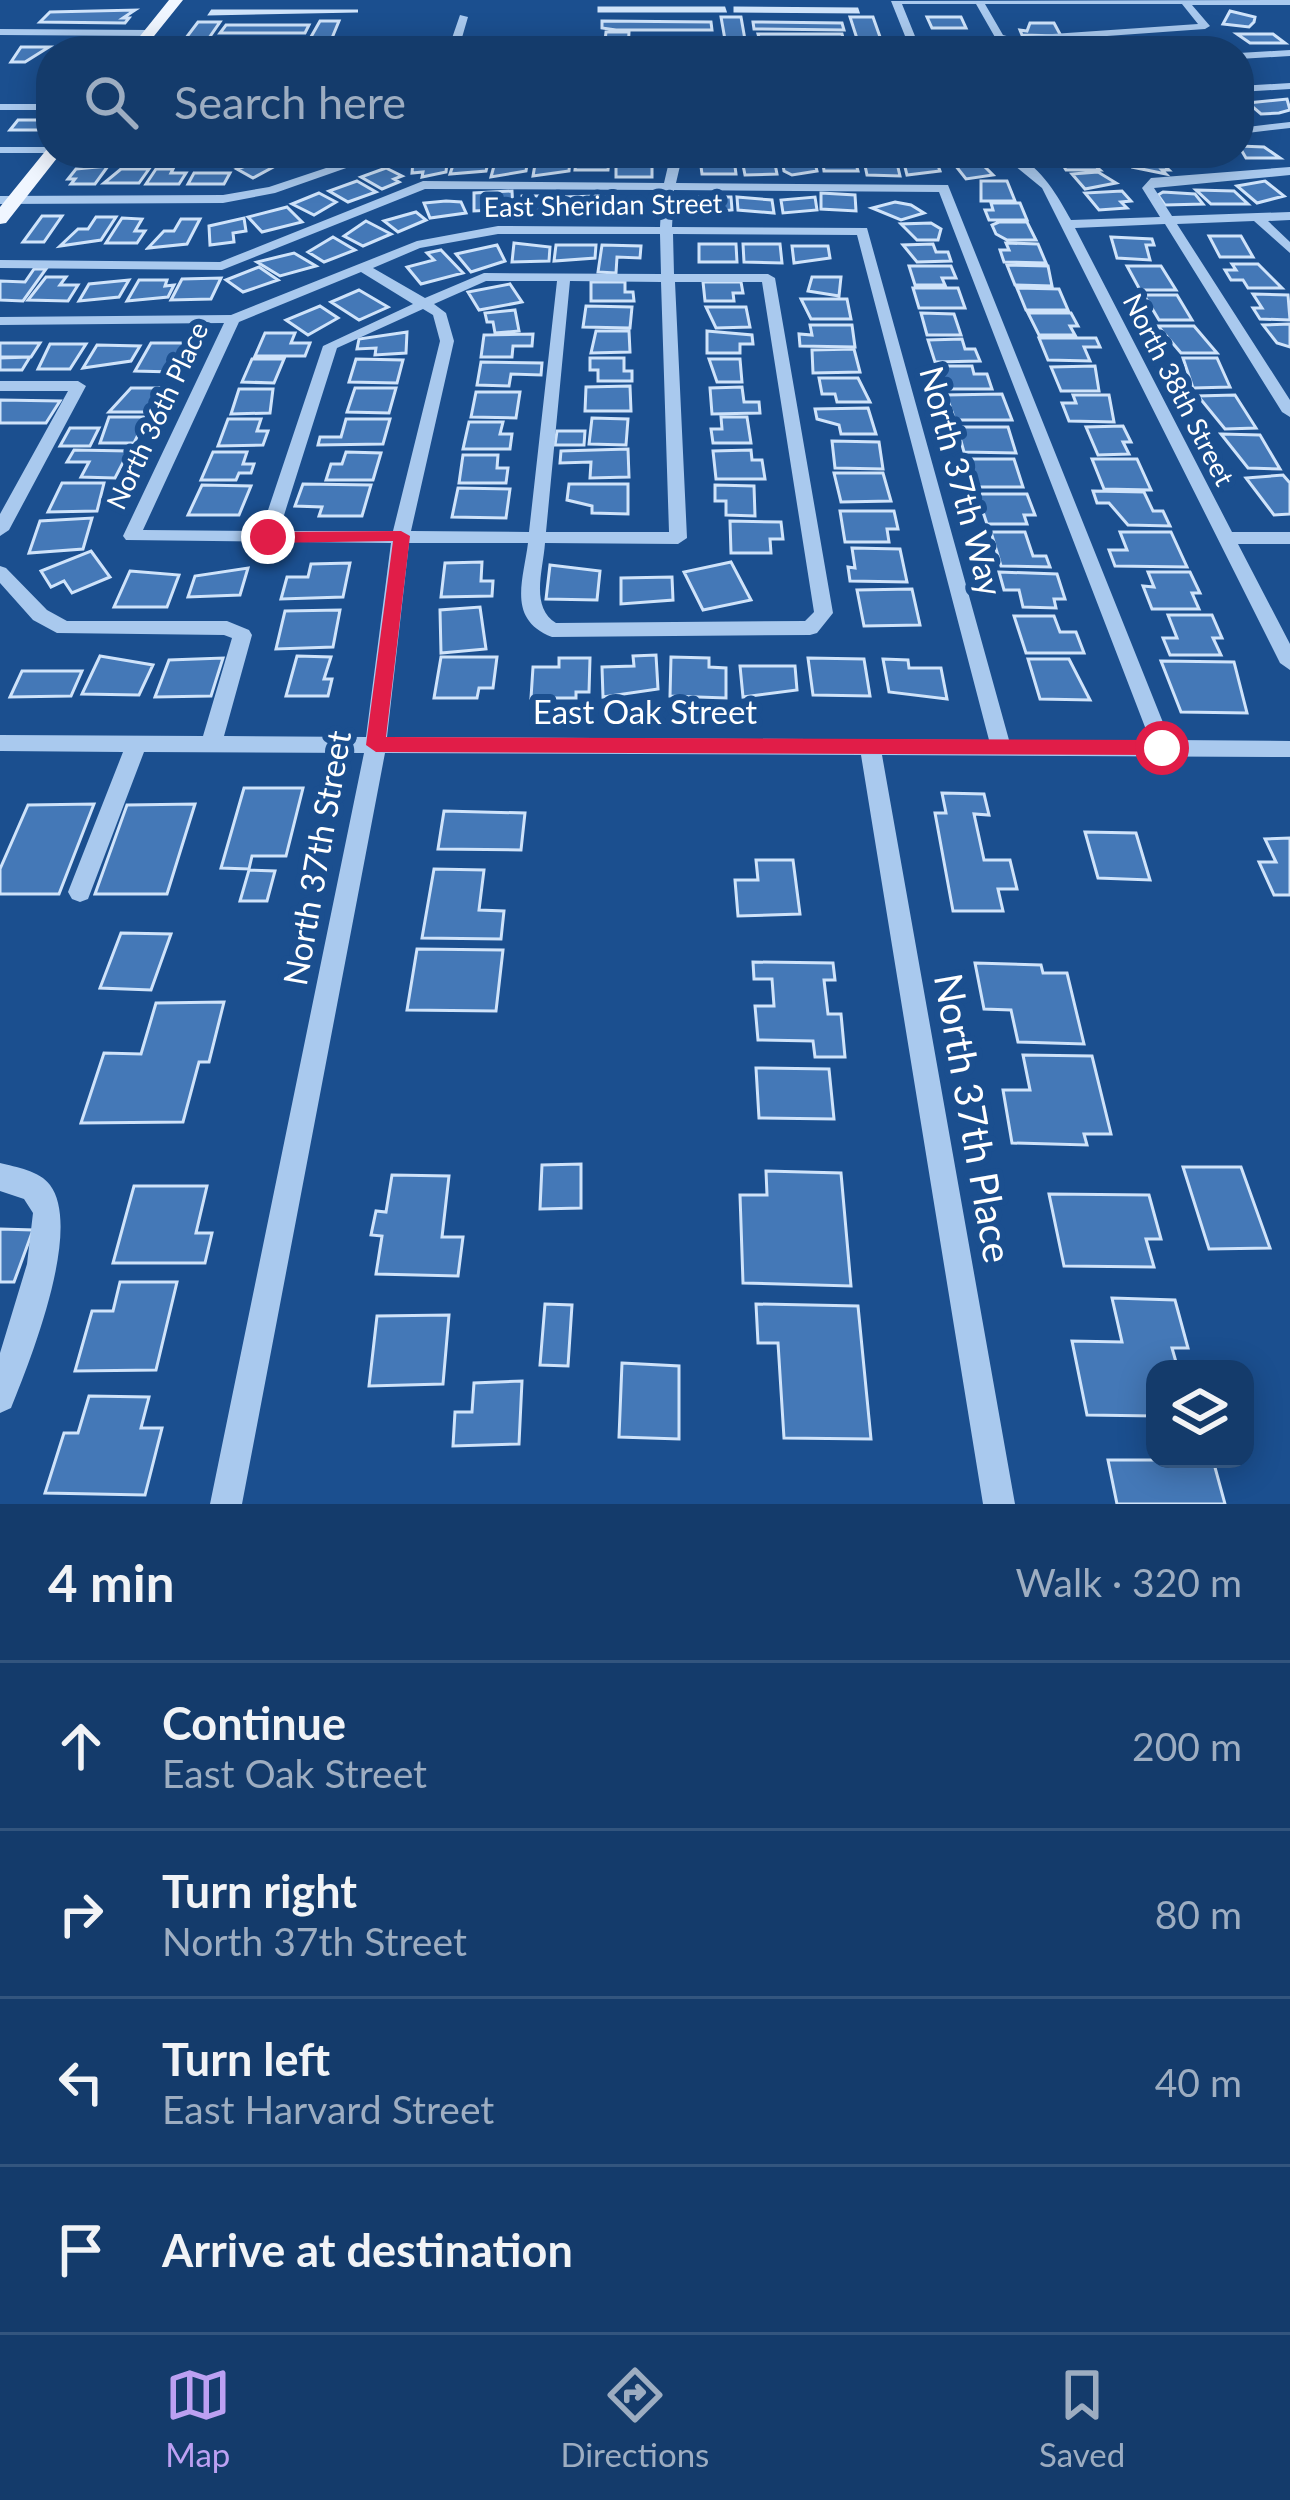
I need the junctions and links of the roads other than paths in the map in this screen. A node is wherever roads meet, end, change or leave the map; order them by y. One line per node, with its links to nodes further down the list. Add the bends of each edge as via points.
1 (176, 0): 9 (main road)
2 (896, 2): 3 (street); 12 (street)
3 (979, 2): 4 (street); 13 (street)
4 (1185, 2): 5 (street); 8 (street, via 1205,26)
5 (1290, 2)
6 (463, 17): 11 (street)
7 (0, 32): 9 (street)
8 (1100, 32): 14 (street); 15 (street)
9 (150, 33): 10 (main road)
10 (148, 36)
11 (457, 36)
12 (910, 36)
13 (998, 36)
14 (1019, 36)
15 (1104, 36)
16 (1290, 53): 17 (street)
17 (1254, 55)
18 (1290, 86): 19 (street)
19 (1254, 88)
20 (0, 107): 21 (street)
21 (36, 107)
22 (1290, 125): 23 (street)
23 (1254, 129)
24 (0, 150): 25 (street)
25 (36, 151)
26 (37, 168): 32 (main road)
27 (337, 168): 32 (street, via 223,200)
28 (674, 168): 31 (street)
29 (1027, 168): 37 (street, North 38th Street)
30 (1290, 171): 36 (street, via 1150,182)
31 (670, 185): 38 (street); 41 (street, via 423,185 222,266); 64 (street, via 928,186 951,196)
32 (8, 200): 34 (main road)
33 (1290, 216): 35 (street)
34 (0, 219)
35 (1259, 219): 36 (street); 40 (street)
36 (1167, 223): 37 (street); 49 (street)
37 (1067, 224): 54 (street, North 38th Street)
38 (665, 228): 39 (street, East Sheridan Street); 42 (street, East Sheridan Street, via 471,233); 44 (street)
39 (862, 231): 63 (street, North 37th Way)
40 (1290, 249)
41 (0, 264)
42 (362, 267): 45 (street); 46 (street, East Sheridan Street)
43 (564, 277): 44 (street); 45 (street, via 484,277); 53 (street)
44 (666, 277): 53 (street, via 678,538); 53 (street, via 768,278 824,613 810,628 552,630 530,605)
45 (423, 303): 51 (street, North 37th Street, via 439,313 447,341); 52 (street, via 330,346)
46 (233, 320): 47 (street, East Sheridan Street); 52 (street, North 36th Place, via 132,536)
47 (0, 321)
48 (0, 386): 50 (street, via 78,386)
49 (1290, 412)
50 (0, 530)
51 (401, 536): 52 (street); 53 (street); 61 (street, North 37th Street)
52 (268, 537)
53 (537, 537)
54 (1226, 538): 55 (street); 57 (street, North 38th Street)
55 (1290, 538)
56 (0, 572): 60 (street, via 40,615 64,628 242,634)
57 (1290, 663)
58 (0, 743): 59 (street, East Oak Street)
59 (136, 743): 60 (street, East Oak Street); 66 (street)
60 (211, 744): 61 (street, East Oak Street)
61 (376, 745): 62 (street, East Oak Street); 69 (street, North 37th Street)
62 (870, 746): 63 (street, East Oak Street); 70 (street, North 37th Place)
63 (1000, 747): 64 (street, East Oak Street)
64 (1162, 748): 65 (street, East Oak Street)
65 (1290, 749)
66 (80, 892)
67 (0, 1177): 68 (street, via 31,1186 48,1213 38,1276)
68 (0, 1397)
69 (226, 1504)
70 (999, 1504)

